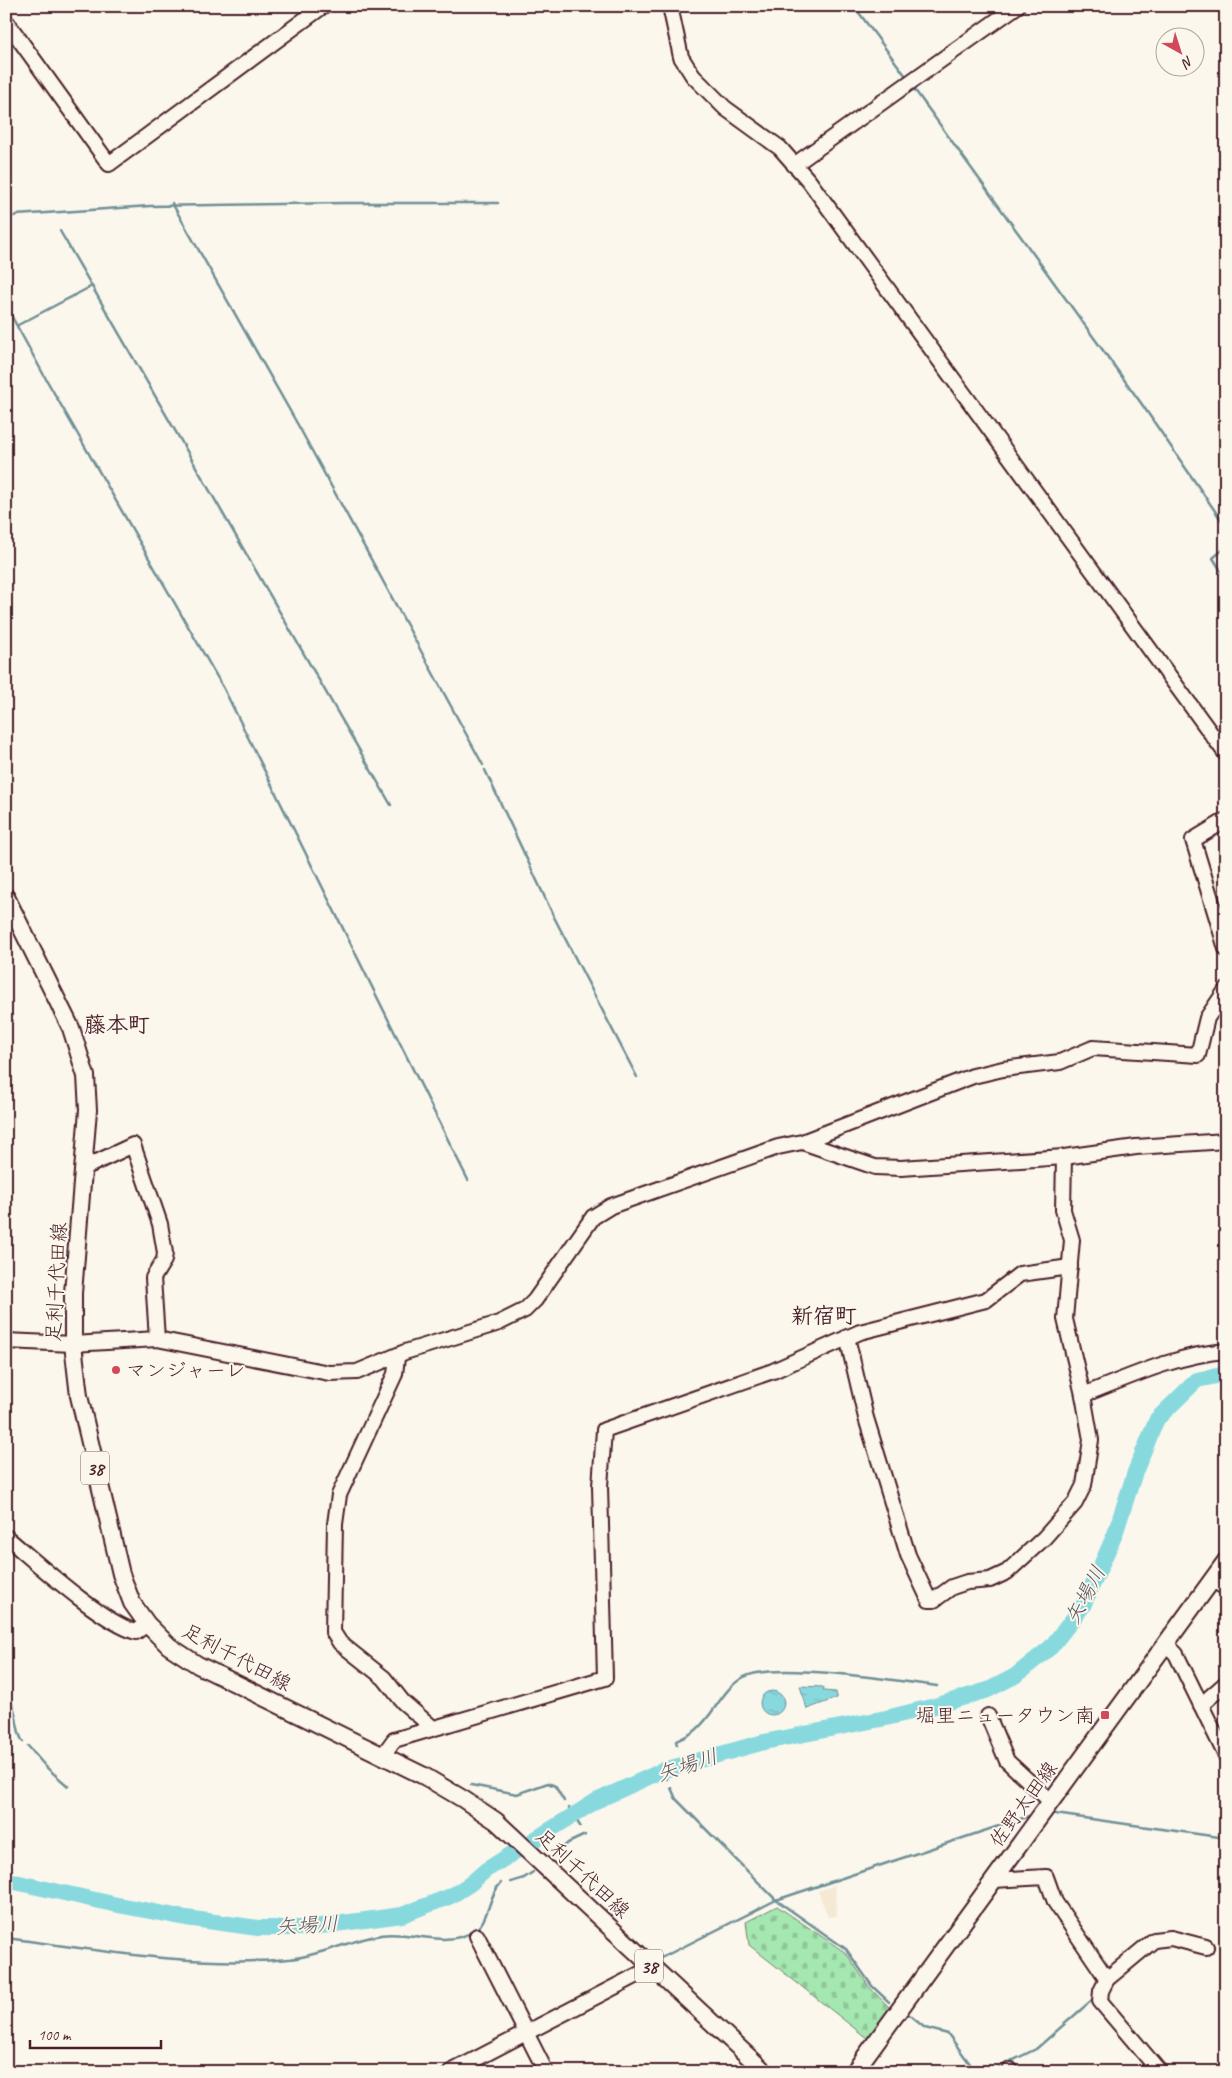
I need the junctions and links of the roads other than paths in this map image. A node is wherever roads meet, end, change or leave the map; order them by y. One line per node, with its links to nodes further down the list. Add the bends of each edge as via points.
1 (323, 6): 4 (street, via 109,164)
2 (670, 6): 5 (street, via 681,57 693,76 725,108 768,137)
3 (1017, 6): 5 (street)
4 (6, 21)
5 (794, 165): 6 (street, via 809,181)
6 (1226, 754)
7 (1226, 820): 9 (street, via 1193,840)
8 (6, 897): 15 (main road, 足利千代田線 / 38, via 71,1028 83,1062 88,1110)
9 (1222, 925): 10 (street)
10 (1226, 948)
11 (1226, 990): 13 (street, via 1207,1018 1198,1056 1093,1048 1060,1062 973,1076)
12 (1226, 1141): 14 (street, via 1136,1147)
13 (802, 1142): 14 (street, via 875,1167); 22 (street, via 778,1147 611,1206 593,1218 525,1310 499,1323 405,1352)
14 (1064, 1157): 16 (street, via 1063,1210 1072,1240)
15 (84, 1168): 18 (street, via 133,1145 160,1224 164,1253 164,1260 153,1278); 20 (main road, 足利千代田線 / 38)
16 (1070, 1266): 17 (street, via 1020,1274 986,1300); 23 (street, via 1065,1319)
17 (847, 1337): 23 (street, via 866,1418 908,1555 932,1601 948,1588 1002,1575 1044,1538 1075,1503 1087,1474 1091,1440); 33 (street, via 773,1371 604,1430 600,1486 604,1678)
18 (157, 1339): 20 (street); 22 (street, via 328,1373 357,1372)
19 (6, 1341): 20 (street)
20 (73, 1344): 28 (main road, 足利千代田線 / 38, via 80,1396 121,1574 132,1603)
21 (1226, 1351): 23 (street, via 1172,1361)
22 (397, 1358): 33 (street, via 395,1374 339,1496 335,1524 333,1632 340,1644 384,1678 403,1702)
23 (1083, 1396)
24 (6, 1537): 28 (street, via 90,1605 122,1626 136,1632)
25 (1226, 1561): 26 (main road, 佐野太田線)
26 (1212, 1580): 27 (street); 29 (main road, 佐野太田線)
27 (1226, 1588)
28 (147, 1624): 34 (main road, 足利千代田線 / 38, via 168,1646 198,1665)
29 (1166, 1644): 31 (street, via 1176,1654); 36 (main road, 佐野太田線)
30 (1226, 1683): 31 (street)
31 (1201, 1705): 35 (street)
32 (988, 1716): 36 (street, via 1007,1761)
33 (433, 1728): 34 (street, via 394,1740)
34 (383, 1755): 40 (main road, 足利千代田線 / 38, via 496,1821)
35 (1226, 1756)
36 (1051, 1802): 37 (main road, 佐野太田線)
37 (994, 1880): 41 (street, via 1046,1877 1055,1902); 47 (main road, 佐野太田線)
38 (478, 1936): 42 (street)
39 (1206, 1948): 41 (street, via 1171,1938 1154,1940)
40 (651, 1968): 42 (street); 46 (main road, 足利千代田線 / 38)
41 (1107, 1979): 44 (street, via 1100,2001)
42 (527, 2031): 43 (street); 45 (street)
43 (460, 2070)
44 (1156, 2070)
45 (546, 2072)
46 (765, 2072)
47 (854, 2072)

